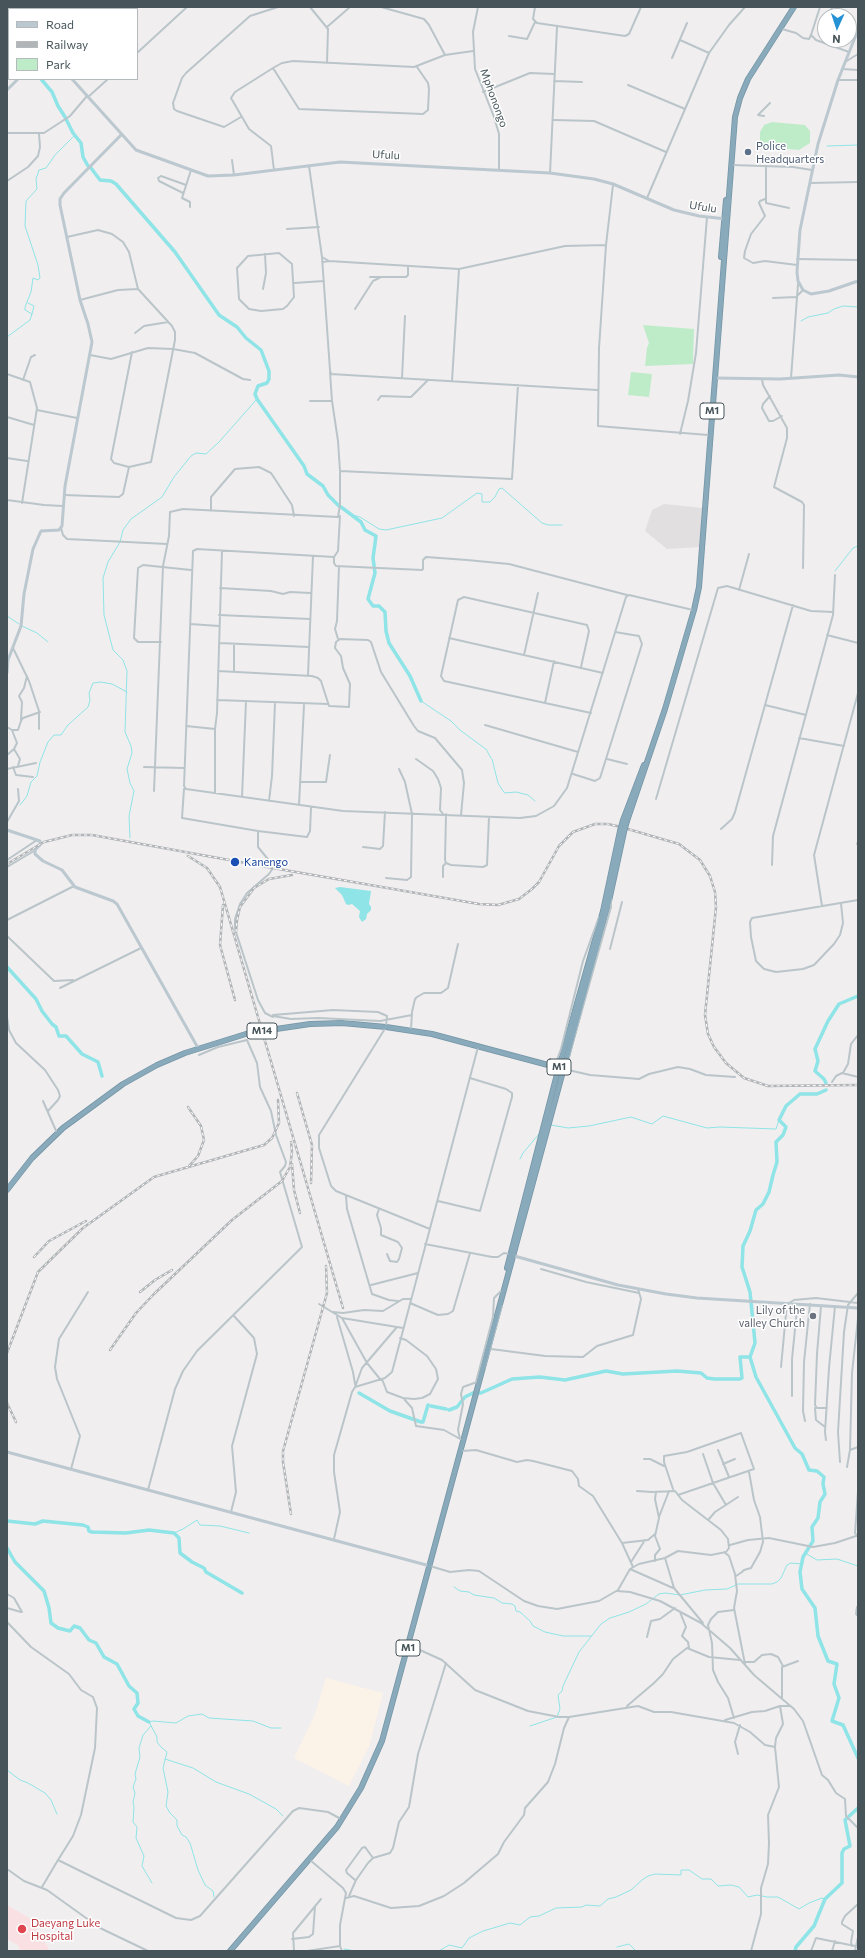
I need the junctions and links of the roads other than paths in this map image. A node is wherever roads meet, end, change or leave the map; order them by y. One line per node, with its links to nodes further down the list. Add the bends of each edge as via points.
1 (187, 7): 28 (street)
2 (278, 7): 55 (street, via 250,16 191,69 182,78 173,104 177,111 224,126)
3 (310, 7): 18 (street)
4 (349, 7): 18 (street)
5 (381, 7): 15 (street)
6 (397, 7): 15 (street)
7 (478, 7): 27 (street, Mphonongo)
8 (535, 7): 16 (street)
9 (641, 7): 19 (street, via 629,34 625,36)
10 (745, 7): 30 (street)
11 (792, 7): 20 (highway, M1); 82 (highway, M1, via 746,79 737,98 731,131)
12 (806, 7): 13 (street)
13 (812, 7)
14 (815, 7): 22 (street, via 820,8)
15 (395, 11): 31 (street, via 426,21)
16 (535, 22): 19 (street); 23 (street, via 527,39)
17 (687, 22): 24 (street)
18 (327, 27): 35 (street)
19 (557, 27): 40 (street)
20 (781, 28): 22 (street, via 803,38 809,39); 62 (highway, M1, via 753,71 740,98 734,124)
21 (858, 30): 29 (street)
22 (811, 35): 25 (street)
23 (510, 36)
24 (680, 40): 30 (street); 33 (street)
25 (817, 40)
26 (837, 48): 29 (street)
27 (473, 51): 31 (street); 50 (street, Mphonongo, via 475,71)
28 (138, 52)
29 (849, 52): 34 (street)
30 (710, 53): 53 (street)
31 (445, 54): 36 (street)
32 (858, 54): 34 (street)
33 (672, 58)
34 (845, 62): 38 (street)
35 (327, 63): 36 (street); 37 (street, via 289,61)
36 (417, 66): 37 (street, via 429,89 428,110 423,114 299,109)
37 (273, 68): 55 (street, via 231,95 232,103)
38 (842, 69): 39 (street); 44 (street)
39 (858, 70)
40 (555, 74): 46 (street); 50 (street, via 530,73)
41 (17, 80): 49 (street)
42 (73, 80): 51 (street, Ufulu)
43 (107, 80): 51 (street)
44 (838, 80): 45 (street); 68 (street)
45 (858, 80)
46 (554, 81): 47 (street); 56 (street)
47 (582, 82)
48 (628, 85): 53 (street)
49 (7, 90)
50 (483, 92): 67 (street, Mphonongo, via 499,134)
51 (88, 96): 58 (street, via 70,116); 59 (street, Ufulu)
52 (770, 103): 54 (street, via 758,115)
53 (685, 109): 60 (street)
54 (764, 116)
55 (241, 117): 66 (street, via 250,131 271,146)
56 (554, 120): 60 (street, via 594,121); 69 (street)
57 (7, 133): 58 (street)
58 (39, 134): 71 (street, via 38,156)
59 (121, 135): 65 (street, Ufulu, via 136,150); 85 (street, via 61,197 59,203)
60 (666, 152): 77 (street)
61 (232, 160): 70 (street)
62 (731, 165): 64 (street); 82 (highway, M1)
63 (309, 166): 66 (street, Ufulu); 67 (street, Ufulu, via 346,162); 83 (street)
64 (766, 166): 68 (street); 78 (street)
65 (191, 170): 70 (street, Ufulu, via 211,176); 75 (street)
66 (274, 170): 70 (street, Ufulu)
67 (499, 170): 69 (street, Ufulu)
68 (812, 170): 73 (street)
69 (550, 173): 74 (street, Ufulu, via 582,176)
70 (234, 175)
71 (7, 181)
72 (858, 182): 73 (street)
73 (810, 183): 89 (street)
74 (612, 184): 77 (street, Ufulu); 86 (street)
75 (186, 185): 76 (street); 76 (street, via 161,176 158,178 159,181)
76 (183, 193): 79 (street, via 182,199 190,202)
77 (646, 199): 81 (street, Ufulu, via 674,210)
78 (765, 199): 80 (street, via 768,204); 93 (street, via 759,203 765,216 751,234 744,254 745,259 753,263)
79 (190, 207)
80 (789, 208)
81 (707, 217): 82 (street, Ufulu); 138 (street, via 696,353)
82 (726, 219): 120 (highway, M1); 139 (highway, M1)
83 (319, 227): 84 (street); 88 (street)
84 (287, 229)
85 (67, 237): 102 (street, via 98,230 112,234 123,242 129,252); 107 (street)
86 (606, 245): 95 (street, via 565,246); 128 (street)
87 (265, 254): 101 (street, via 279,253 291,262); 101 (street, via 247,256 236,268 241,303 257,311 284,308 294,297); 103 (street, via 266,274)
88 (322, 257): 91 (street); 92 (street)
89 (797, 259): 90 (street); 93 (street)
90 (858, 260)
91 (329, 261): 92 (street); 94 (street)
92 (323, 262): 98 (street)
93 (797, 264): 99 (street)
94 (408, 267): 95 (street); 96 (street, via 406,277)
95 (459, 269): 126 (street)
96 (382, 276): 97 (street); 108 (street, via 373,281)
97 (370, 277)
98 (324, 281): 101 (street); 116 (street)
99 (798, 281): 104 (street); 105 (street)
100 (858, 281): 104 (street, via 816,294 809,294)
101 (294, 283)
102 (138, 289): 107 (street, via 118,290); 110 (street)
103 (262, 289)
104 (803, 290): 105 (street)
105 (798, 296): 106 (street); 121 (street)
106 (773, 298)
107 (80, 300): 115 (street, via 91,335)
108 (355, 309)
109 (405, 316): 119 (street)
110 (168, 322): 111 (street, via 144,326); 112 (street, via 176,336)
111 (134, 333)
112 (173, 349): 113 (street, via 152,347); 124 (street, via 195,353 243,379); 142 (street, via 152,460 147,464)
113 (132, 352): 115 (street, via 111,358); 142 (street, via 111,459 114,463)
114 (35, 355): 123 (street, via 31,357)
115 (90, 355): 136 (street)
116 (330, 372): 119 (street); 132 (street)
117 (7, 374): 123 (street)
118 (858, 377): 121 (street, via 838,375)
119 (402, 378): 125 (street)
120 (715, 378): 122 (street); 168 (highway, M1, via 702,561)
121 (791, 378): 122 (street)
122 (762, 379): 129 (street)
123 (23, 380): 133 (street, via 30,383)
124 (250, 380)
125 (428, 380): 126 (street); 130 (street, via 410,397 381,396)
126 (452, 381): 127 (street)
127 (518, 385): 128 (street); 143 (street, via 512,479)
128 (597, 390): 138 (street, via 598,426)
129 (770, 396): 134 (street); 134 (street, via 762,408 769,421)
130 (378, 400)
131 (310, 401): 132 (street)
132 (332, 401): 143 (street)
133 (37, 410): 136 (street); 137 (street)
134 (782, 416): 159 (street, via 788,434 774,487 804,505)
135 (7, 417): 137 (street)
136 (77, 418): 144 (street)
137 (34, 425): 141 (street)
138 (680, 434): 139 (street)
139 (708, 434): 168 (highway, M1)
140 (7, 458): 141 (street)
141 (27, 461): 146 (street)
142 (129, 467): 144 (street, via 123,494 119,497)
143 (340, 471): 150 (street)
144 (64, 495): 147 (street)
145 (7, 500): 146 (street)
146 (22, 503): 147 (street)
147 (64, 506): 151 (street)
148 (211, 511): 149 (street); 149 (street, via 211,497 235,469 258,467 271,473 292,505); 152 (street, via 172,510)
149 (294, 516): 150 (street)
150 (340, 516): 156 (street, via 338,551)
151 (61, 528): 152 (street, via 66,539); 184 (street, via 41,531 33,549 21,626)
152 (167, 544): 157 (street)
153 (222, 551): 155 (street); 160 (street, via 194,549); 162 (street)
154 (749, 554): 163 (street)
155 (313, 556): 156 (street); 165 (street)
156 (334, 557): 158 (street, via 335,565)
157 (163, 566): 160 (street); 179 (street); 179 (street, via 138,568 133,629 136,641)
158 (338, 566): 166 (street, via 423,570 423,560 426,557 509,564); 178 (street, via 335,629)
159 (803, 568)
160 (191, 570): 173 (street)
161 (835, 576): 169 (street)
162 (220, 588): 165 (street, via 283,594); 171 (street)
163 (739, 590): 167 (street); 238 (street, via 724,586 716,592)
164 (538, 592): 170 (street)
165 (311, 593): 172 (street)
166 (627, 595): 168 (street); 175 (street)
167 (792, 605): 169 (street); 202 (street)
168 (693, 610): 252 (highway, M1, bridge, via 650,754)
169 (833, 612): 176 (street)
170 (533, 613): 177 (street, via 461,597 457,603); 185 (street); 188 (street, via 585,624 588,627)
171 (219, 615): 172 (street); 174 (street)
172 (310, 619): 183 (street)
173 (190, 624): 174 (street); 208 (street)
174 (219, 626): 180 (street)
175 (615, 632): 192 (street); 220 (street, via 637,636 642,642)
176 (827, 636): 181 (street); 205 (street)
177 (449, 638): 185 (street); 199 (street, via 441,676 444,681)
178 (338, 639): 201 (street, via 335,648 341,656 350,684 350,703 349,707); 246 (street, via 369,641 381,672 414,726 435,738 462,770 464,783)
179 (161, 642): 226 (street)
180 (219, 643): 182 (street); 189 (street)
181 (858, 643)
182 (234, 644): 183 (street); 190 (street)
183 (309, 647): 193 (street)
184 (13, 648): 187 (street); 194 (street)
185 (524, 654): 186 (street)
186 (554, 661): 188 (street); 199 (street)
187 (7, 662): 191 (street)
188 (581, 667): 192 (street)
189 (218, 671): 190 (street); 196 (street)
190 (234, 672): 193 (street)
191 (7, 673)
192 (603, 673): 204 (street)
193 (308, 675): 201 (street, via 321,681)
194 (27, 676): 203 (street); 206 (street, via 19,696 22,702)
195 (858, 693): 214 (street)
196 (217, 700): 197 (street); 211 (street)
197 (246, 701): 198 (street); 237 (street)
198 (274, 703): 200 (street); 239 (street)
199 (545, 703): 204 (street)
200 (304, 704): 201 (street); 232 (street)
201 (328, 704)
202 (765, 705): 205 (street); 249 (street, via 735,812)
203 (40, 712): 206 (street); 210 (street)
204 (591, 713): 216 (street)
205 (806, 715): 213 (street)
206 (21, 720): 212 (street, via 18,730)
207 (485, 725): 216 (street)
208 (186, 726): 211 (street); 227 (street)
209 (7, 727): 212 (street)
210 (39, 729)
211 (214, 729): 236 (street)
212 (12, 730): 215 (street, via 16,740)
213 (800, 738): 214 (street); 258 (street, via 773,836)
214 (844, 746): 266 (street, via 814,855)
215 (14, 749): 217 (street); 223 (street, via 20,759)
216 (578, 752): 230 (street)
217 (7, 754)
218 (330, 755): 232 (street, via 326,782)
219 (416, 759): 244 (street, via 433,771 438,779 441,788 440,810)
220 (607, 759): 222 (street); 230 (street, via 597,781)
221 (36, 763): 223 (street)
222 (627, 764)
223 (18, 766): 224 (street)
224 (13, 767): 228 (street); 231 (street, via 16,775)
225 (144, 767): 226 (street)
226 (154, 767): 227 (street); 235 (street)
227 (184, 768): 233 (street)
228 (7, 769)
229 (399, 769): 243 (street, via 405,782)
230 (572, 774): 247 (street, via 560,800 547,811 529,818)
231 (33, 777)
232 (300, 782): 240 (street)
233 (184, 788): 236 (street); 251 (street, via 182,818)
234 (18, 789): 248 (street, via 19,801)
235 (154, 791)
236 (215, 793): 237 (street)
237 (242, 797): 239 (street)
238 (656, 799)
239 (269, 801): 240 (street)
240 (299, 805): 241 (street)
241 (311, 808): 242 (street); 251 (street, via 310,831 307,838)
242 (386, 812): 243 (street); 254 (street, via 383,846 380,849)
243 (412, 814): 244 (street); 261 (street, via 411,877 404,880)
244 (443, 814): 245 (street)
245 (446, 814): 246 (street); 257 (street)
246 (461, 816): 247 (street)
247 (489, 817): 257 (street, via 487,865 483,867)
248 (7, 822)
249 (721, 829)
250 (7, 830): 253 (street)
251 (258, 831): 277 (street, via 258,847 273,868 245,897 237,913 235,926 258,1000 265,1013)
252 (622, 832): 287 (highway, M1); 287 (highway, M1, via 610,893)
253 (37, 840): 255 (street, via 40,845); 256 (street)
254 (363, 847)
255 (34, 851): 259 (street); 262 (street, via 43,861 62,870)
256 (7, 860)
257 (446, 863): 260 (street, via 443,866)
258 (772, 865)
259 (7, 867)
260 (443, 877)
261 (386, 878)
262 (74, 886): 267 (street); 270 (street, via 114,902)
263 (858, 900): 265 (street)
264 (622, 902): 271 (street)
265 (841, 903): 266 (street); 266 (street, via 841,932 817,963 806,969 776,972 766,970 758,964 751,937 752,918)
266 (822, 906)
267 (7, 920)
268 (7, 936): 272 (street, via 54,981)
269 (458, 944): 275 (street, via 448,988 441,993 424,993 414,999)
270 (141, 948): 272 (street); 285 (street)
271 (610, 949)
272 (75, 980): 273 (street)
273 (60, 988)
274 (301, 1013): 277 (street); 278 (street); 280 (street, via 333,1010 378,1012 385,1014)
275 (412, 1015): 280 (street); 282 (street)
276 (7, 1017): 294 (street, via 16,1043 45,1070 58,1090 60,1096)
277 (273, 1017): 278 (street)
278 (301, 1019): 279 (street)
279 (325, 1021): 280 (street); 281 (highway, M14); 285 (highway, M14, via 239,1036)
280 (387, 1021): 281 (street)
281 (386, 1027): 282 (highway, M14); 297 (street, via 319,1138 319,1148 331,1186)
282 (412, 1030): 284 (highway, M14)
283 (858, 1035): 288 (street, via 851,1044 848,1064)
284 (478, 1047): 287 (highway, M14); 290 (street)
285 (198, 1048): 295 (highway, M14, via 157,1065 123,1084)
286 (199, 1055): 326 (street, via 247,1040 257,1063 260,1087 271,1110 276,1135 286,1162 286,1166 280,1172 302,1246 301,1250)
287 (560, 1068): 291 (street, via 590,1075 639,1079 678,1067 706,1075); 304 (highway, M1)
288 (843, 1073): 289 (street); 292 (street, via 837,1075)
289 (858, 1077)
290 (470, 1078): 298 (street); 298 (street, via 510,1091 510,1104 480,1211)
291 (734, 1078)
292 (832, 1082)
293 (43, 1101): 294 (street)
294 (48, 1111): 295 (street)
295 (57, 1134): 296 (highway, M14, via 32,1158)
296 (7, 1190)
297 (346, 1196): 299 (street); 307 (street, via 347,1209)
298 (437, 1201): 300 (street)
299 (379, 1209): 300 (street); 303 (street, via 381,1236 398,1242 402,1248 400,1260 397,1262 390,1260)
300 (430, 1229): 301 (street)
301 (425, 1244): 302 (street); 306 (street)
302 (470, 1253): 304 (street, via 496,1257 504,1253); 319 (street, via 452,1311 438,1315)
303 (387, 1254)
304 (512, 1255): 308 (highway, M1); 309 (street); 314 (highway, M1)
305 (541, 1269): 309 (street, via 586,1282)
306 (418, 1273): 307 (street); 312 (street)
307 (371, 1285): 313 (street, via 373,1295)
308 (502, 1291): 314 (highway, M1); 338 (street, via 494,1298 493,1317)
309 (639, 1291): 316 (street, via 687,1297); 333 (street, via 640,1301 633,1335 597,1346 583,1357 545,1356)
310 (88, 1292): 360 (street, via 59,1339 55,1367 57,1379 80,1436)
311 (858, 1294): 315 (street)
312 (411, 1299): 313 (street); 319 (street)
313 (398, 1301): 325 (street, via 383,1311)
314 (501, 1302): 333 (street, via 501,1312); 336 (highway, M1)
315 (850, 1302): 316 (street, via 816,1298); 317 (street); 323 (street)
316 (787, 1303): 320 (street); 335 (street); 340 (street, via 797,1309 792,1360)
317 (858, 1303)
318 (319, 1304): 325 (street)
319 (410, 1304): 331 (street)
320 (810, 1304): 321 (street); 344 (street, via 804,1362)
321 (821, 1305): 322 (street); 342 (street)
322 (835, 1306): 323 (street); 343 (street)
323 (847, 1307): 324 (street); 356 (street, via 840,1381)
324 (858, 1308)
325 (333, 1312): 327 (street)
326 (234, 1316): 364 (street, via 194,1355 180,1377); 373 (street, via 254,1338 257,1354 232,1446 236,1492)
327 (337, 1316): 328 (street); 339 (street)
328 (342, 1318): 330 (street); 334 (street)
329 (858, 1318): 350 (street, via 852,1373)
330 (397, 1327): 331 (street); 334 (street)
331 (403, 1328): 332 (street)
332 (400, 1338): 337 (street, via 392,1372); 341 (street, via 426,1356 436,1369 438,1379 432,1392 427,1396 418,1399)
333 (491, 1349): 336 (street)
334 (367, 1362): 337 (street); 339 (street, via 360,1372)
335 (781, 1367)
336 (481, 1376): 338 (highway, M1)
337 (381, 1379): 339 (street); 341 (street, via 386,1392)
338 (478, 1382): 346 (highway, M1); 346 (street, via 465,1385 462,1389 464,1402 458,1430)
339 (356, 1387): 379 (street, via 352,1392 334,1455 340,1512)
340 (792, 1396)
341 (403, 1398): 346 (street, via 412,1408 416,1426 444,1430)
342 (815, 1406): 343 (street); 345 (street, via 816,1420)
343 (827, 1408): 345 (street)
344 (805, 1420)
345 (825, 1427): 347 (street)
346 (462, 1440): 351 (highway, M1)
347 (826, 1440)
348 (858, 1447): 350 (street)
349 (718, 1450): 357 (street)
350 (850, 1450): 359 (street)
351 (461, 1451): 381 (street, via 476,1450 517,1462 529,1460 570,1470 576,1474 580,1486 593,1496); 389 (highway, M1)
352 (7, 1452): 360 (street)
353 (703, 1454): 363 (street)
354 (644, 1459): 358 (street)
355 (735, 1459): 357 (street)
356 (840, 1462)
357 (723, 1464): 362 (street)
358 (665, 1466): 361 (street, via 664,1456 699,1449 739,1433 742,1434 754,1467); 366 (street)
359 (847, 1467)
360 (71, 1470): 364 (street)
361 (749, 1472): 362 (street); 378 (street, via 760,1517)
362 (729, 1477): 363 (street)
363 (713, 1483): 370 (street); 372 (street)
364 (148, 1490): 373 (street)
365 (670, 1490): 366 (street); 369 (street); 374 (street)
366 (673, 1490): 370 (street)
367 (637, 1491): 369 (street)
368 (858, 1491): 377 (street)
369 (656, 1492): 374 (street)
370 (678, 1496): 375 (street)
371 (738, 1497): 372 (street)
372 (726, 1505): 375 (street)
373 (231, 1512): 379 (street)
374 (659, 1518): 376 (street)
375 (709, 1519): 382 (street, via 721,1530)
376 (655, 1534): 380 (street, via 652,1539); 387 (street, via 660,1550 655,1556)
377 (857, 1537): 378 (street, via 812,1547 777,1538)
378 (762, 1538): 382 (street); 392 (street, via 762,1547 751,1568)
379 (334, 1539): 389 (street)
380 (645, 1540): 381 (street); 388 (street)
381 (622, 1543): 388 (street)
382 (730, 1545): 383 (street)
383 (729, 1548): 384 (street); 385 (street)
384 (724, 1552): 385 (street); 386 (street, via 707,1556 678,1551)
385 (729, 1556): 392 (street)
386 (665, 1558): 387 (street); 393 (street)
387 (655, 1561): 390 (street, via 643,1562)
388 (631, 1562): 390 (street)
389 (430, 1566): 394 (street, via 450,1572 482,1572 524,1601 552,1608 594,1603); 406 (highway, M1)
390 (633, 1567): 391 (street)
391 (630, 1569): 393 (street); 394 (street)
392 (736, 1576): 399 (street)
393 (674, 1588): 403 (street)
394 (616, 1591): 398 (street, via 635,1593)
395 (7, 1594): 397 (street, via 14,1598 22,1612)
396 (856, 1607): 401 (street)
397 (7, 1608)
398 (675, 1608): 400 (street); 405 (street, via 651,1621)
399 (734, 1610): 404 (street, via 715,1614 708,1623); 411 (street)
400 (680, 1611): 403 (street); 407 (street, via 686,1627 682,1636 688,1642)
401 (858, 1616)
402 (7, 1622): 428 (street, via 31,1647 69,1674 80,1688 92,1697 97,1708 95,1748 81,1815 73,1836)
403 (704, 1625): 404 (street)
404 (709, 1630): 408 (street); 409 (street)
405 (647, 1637)
406 (409, 1645): 412 (street); 425 (highway, M1, via 379,1748 361,1788)
407 (689, 1648): 408 (street); 418 (street, via 674,1658 660,1678)
408 (711, 1657): 409 (street); 420 (street, via 716,1678 728,1698)
409 (740, 1660): 413 (street)
410 (798, 1661): 414 (street)
411 (744, 1662): 413 (street); 414 (street, via 754,1662 762,1655 771,1654 778,1656)
412 (446, 1663): 419 (street, via 481,1693 528,1711); 427 (street, via 418,1754 409,1807 399,1822 391,1852)
413 (745, 1665): 415 (street)
414 (782, 1666): 415 (street)
415 (782, 1698): 417 (street)
416 (780, 1706): 417 (street); 420 (street); 423 (street, via 783,1724 776,1738)
417 (792, 1706): 426 (street, via 803,1721 822,1775 836,1793 845,1799 846,1816)
418 (626, 1707): 419 (street); 421 (street, via 638,1706 654,1712)
419 (569, 1717): 433 (street, via 548,1782 525,1808 524,1815 498,1854 464,1883 444,1896 419,1906 391,1908 354,1896)
420 (734, 1718): 421 (street)
421 (724, 1720): 422 (street)
422 (740, 1725): 423 (street, via 765,1745); 424 (street, via 735,1742)
423 (775, 1748): 447 (street, via 779,1787 768,1815 768,1864 761,1888 761,1914)
424 (738, 1754)
425 (342, 1820): 428 (street, via 328,1812 299,1808 293,1811 200,1916 191,1920 176,1918); 429 (highway, M1)
426 (858, 1828)
427 (373, 1858): 431 (street); 431 (street, via 364,1847 352,1859 346,1871)
428 (58, 1860): 432 (street)
429 (310, 1860): 433 (street, via 343,1888); 443 (highway, M1)
430 (7, 1869): 432 (street, via 21,1880)
431 (355, 1882): 433 (street)
432 (42, 1887): 442 (street, via 100,1928)
433 (348, 1897): 440 (street, via 341,1917)
434 (321, 1899): 436 (street)
435 (858, 1904): 441 (street, via 842,1922 853,1931 851,1942)
436 (315, 1905): 438 (street, via 293,1932); 438 (street, via 313,1934)
437 (858, 1936): 441 (street)
438 (292, 1939): 444 (street)
439 (835, 1941): 441 (street); 448 (street, via 814,1938); 449 (street)
440 (340, 1946): 445 (street); 446 (street)
441 (854, 1946): 450 (street)
442 (148, 1951)
443 (230, 1951)
444 (294, 1951)
445 (307, 1951)
446 (342, 1951)
447 (751, 1951)
448 (811, 1951)
449 (832, 1951)
450 (855, 1951)

